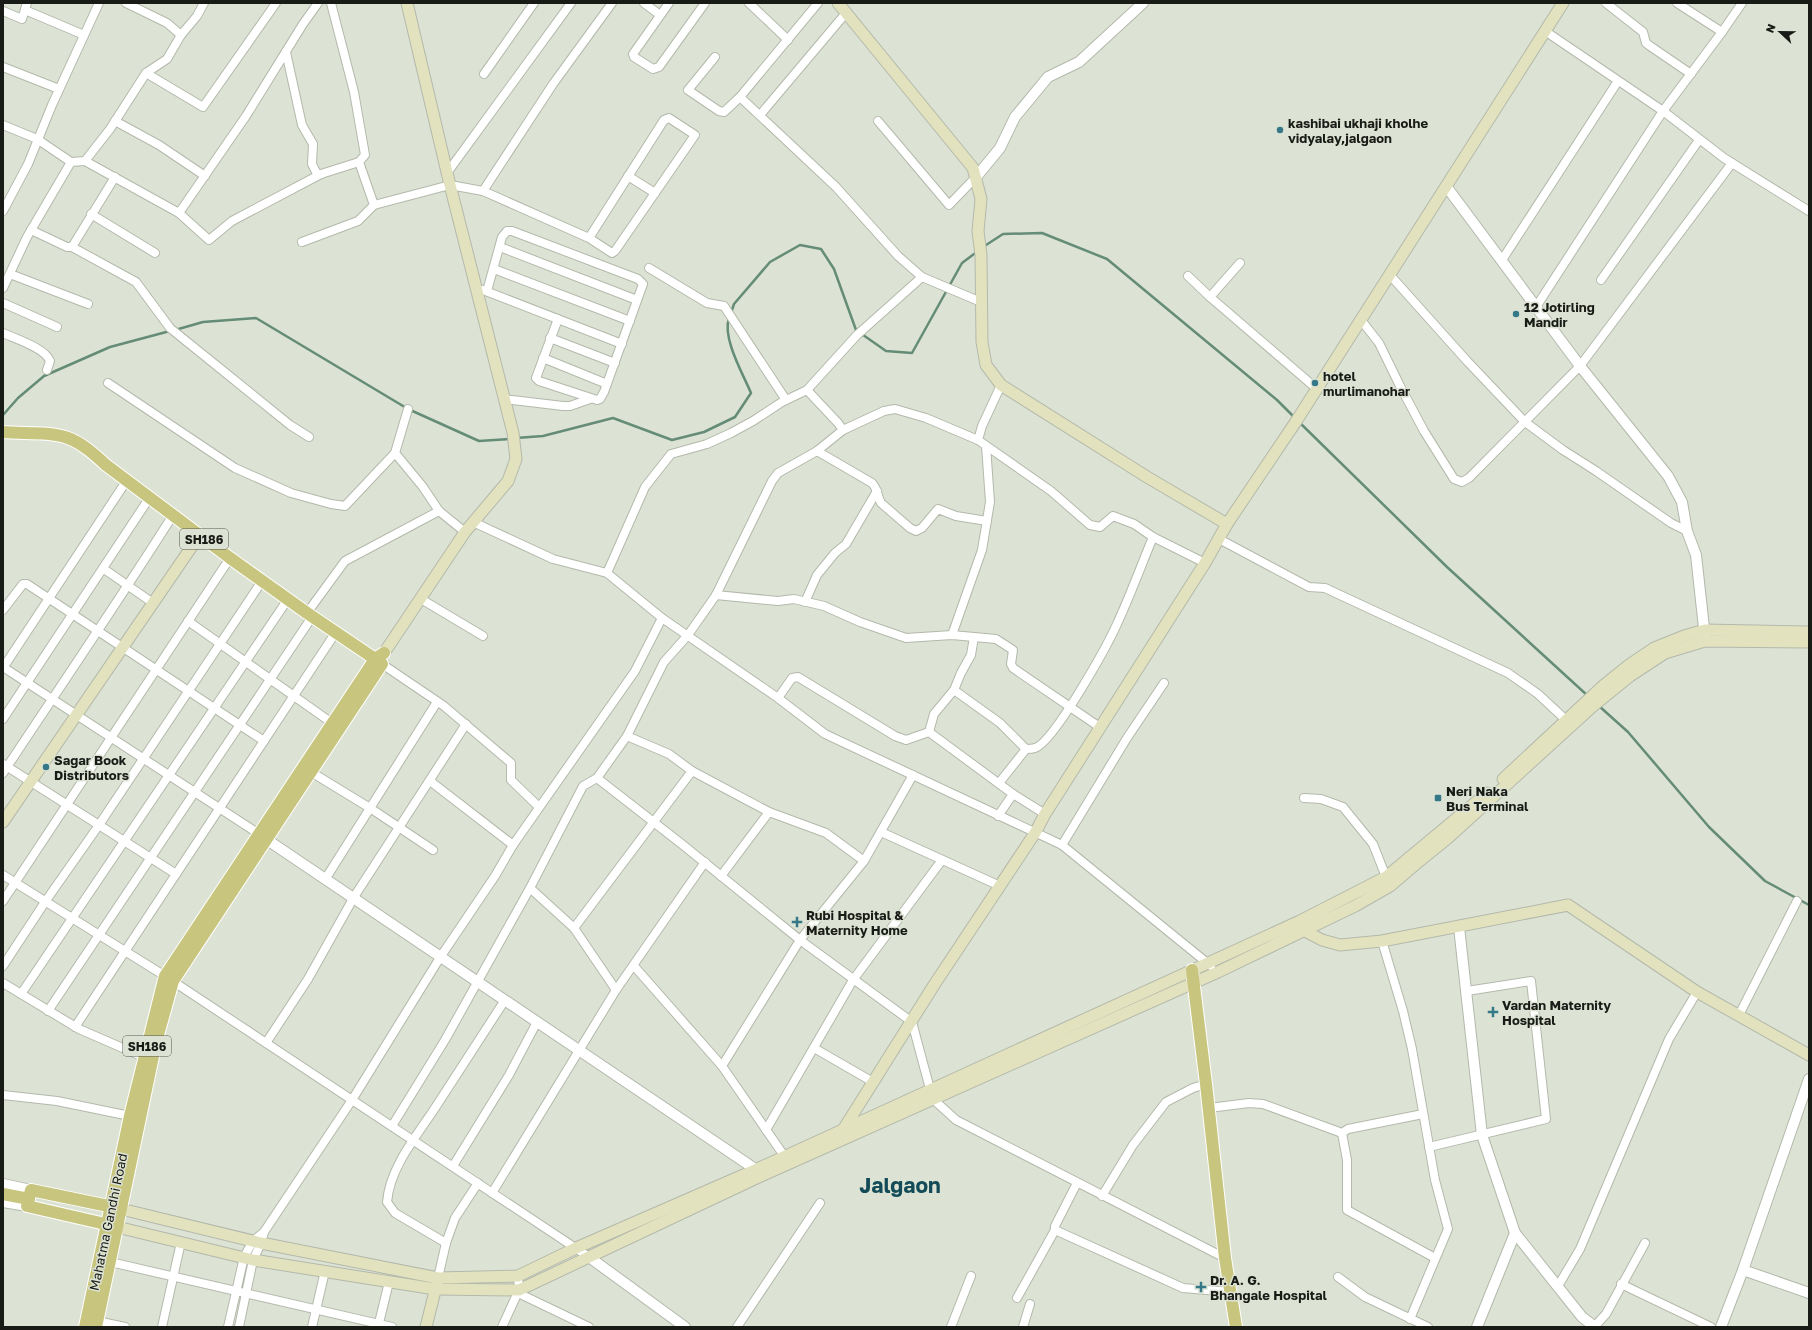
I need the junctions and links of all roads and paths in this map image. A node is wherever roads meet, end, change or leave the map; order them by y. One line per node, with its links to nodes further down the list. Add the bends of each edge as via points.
1 (99, 3): 28 (street)
2 (126, 3): 29 (street, via 167,23)
3 (204, 3): 29 (street)
4 (276, 3): 34 (street, via 203,108)
5 (318, 3): 31 (street)
6 (332, 3): 49 (street, via 354,92 365,155)
7 (407, 3): 51 (main road)
8 (534, 3): 35 (street)
9 (571, 3): 51 (street)
10 (612, 3): 59 (street, via 553,84)
11 (644, 3): 25 (street)
12 (669, 3): 25 (street)
13 (706, 3): 25 (street, via 659,67 653,69 633,54)
14 (818, 3): 30 (street)
15 (838, 3): 24 (main road)
16 (1143, 3): 55 (street, via 1079,62 1048,77 1015,117 1000,148)
17 (1563, 3): 26 (main road)
18 (1606, 3): 36 (street, via 1644,32 1646,43)
19 (1677, 3): 27 (street)
20 (1742, 3): 27 (street)
21 (754, 5): 30 (street)
22 (26, 7): 23 (street, via 22,19); 28 (street)
23 (3, 11)
24 (846, 13): 41 (street); 55 (main road, via 973,168)
25 (660, 15)
26 (1545, 31): 37 (street); 58 (main road)
27 (1722, 32): 36 (street)
28 (84, 35): 38 (street)
29 (181, 35): 34 (street, via 167,59)
30 (788, 40): 39 (street)
31 (286, 52): 52 (street, via 302,125 313,144 312,164 317,174); 53 (street)
32 (715, 57): 39 (street, via 689,88 690,93 724,112)
33 (3, 67): 38 (street)
34 (146, 73): 42 (street)
35 (484, 74)
36 (1691, 74): 40 (street)
37 (1618, 81): 40 (street); 72 (street)
38 (59, 89): 45 (street)
39 (740, 97): 41 (street)
40 (1663, 111): 46 (street); 88 (street)
41 (760, 115): 79 (street, via 836,187 898,256)
42 (115, 121): 47 (street); 53 (street, via 159,145)
43 (878, 121): 55 (street, via 949,205)
44 (3, 125): 45 (street)
45 (37, 139): 48 (street); 62 (street, via 28,164)
46 (1699, 140): 50 (street); 80 (street)
47 (85, 161): 48 (street); 56 (street)
48 (71, 162): 66 (street)
49 (360, 162): 52 (street); 61 (street)
50 (1732, 163): 63 (street); 98 (street)
51 (447, 173): 57 (main road)
52 (321, 174): 65 (street, via 232,221 209,240)
53 (206, 176): 65 (street)
54 (628, 176): 60 (street); 60 (street, via 664,120 669,118 692,132 694,137); 67 (street)
55 (976, 176): 85 (main road, via 981,199 978,231)
56 (115, 177): 64 (street); 65 (street)
57 (450, 184): 59 (street); 61 (street); 82 (main road)
58 (1446, 186): 72 (street); 77 (main road)
59 (483, 191): 67 (street)
60 (655, 193): 67 (street, via 615,251 608,251)
61 (374, 205): 68 (street, via 358,221)
62 (3, 211)
63 (1809, 211)
64 (91, 214): 69 (street); 71 (street)
65 (179, 214)
66 (31, 230): 69 (street); 76 (street)
67 (589, 238)
68 (302, 242)
69 (72, 247): 112 (street, via 136,282 170,328 290,425)
70 (500, 247): 75 (street); 84 (street); 84 (street, via 506,231 520,233 638,279 643,284)
71 (155, 253)
72 (1502, 260): 88 (street)
73 (1240, 263): 83 (street)
74 (649, 268): 107 (street, via 707,303 724,306)
75 (494, 269): 82 (street); 91 (street)
76 (10, 274): 81 (street); 87 (street)
77 (1390, 275): 90 (main road); 109 (street, via 1456,350)
78 (1188, 276): 83 (street)
79 (922, 277): 85 (street); 104 (street, via 856,335)
80 (1601, 280)
81 (3, 288)
82 (482, 289): 89 (street); 105 (main road)
83 (1210, 297): 103 (street)
84 (637, 300): 91 (street)
85 (981, 302): 102 (main road, via 982,342 986,365)
86 (3, 303): 92 (street)
87 (88, 304)
88 (1536, 307): 98 (street)
89 (558, 319): 94 (street); 95 (street)
90 (1361, 320): 103 (main road); 109 (street, via 1379,343 1424,431 1454,479 1462,482 1469,478)
91 (630, 321): 95 (street)
92 (57, 327)
93 (3, 333): 99 (street, via 41,350 50,360)
94 (550, 338): 96 (street); 97 (street)
95 (622, 344): 97 (street)
96 (542, 358): 101 (street); 106 (street, via 536,375 539,381)
97 (615, 363): 101 (street)
98 (1580, 366): 109 (street); 125 (street, via 1668,476 1682,502)
99 (47, 370)
100 (108, 383): 116 (street, via 235,468 291,493 331,504 345,506)
101 (607, 384): 106 (street, via 600,399)
102 (1001, 385): 113 (street); 124 (main road)
103 (1317, 389): 124 (main road)
104 (807, 390): 107 (street); 110 (street)
105 (504, 399): 106 (street, via 554,406 570,406); 123 (main road, via 516,459 508,481)
106 (590, 399)
107 (786, 400): 133 (street, via 731,433 707,444 671,454 645,487)
108 (408, 409): 116 (street)
109 (1525, 422): 125 (street, via 1671,523)
110 (843, 430): 113 (street, via 884,411 895,409 926,418); 115 (street)
111 (3, 432): 117 (main road, SH186, via 52,435 69,439 93,453)
112 (309, 437)
113 (978, 440): 114 (street)
114 (986, 446): 122 (street, via 990,502); 128 (street, via 1050,491 1090,525 1100,527 1113,516 1134,524)
115 (817, 451): 118 (street, via 865,479); 136 (street, via 775,477)
116 (395, 453): 120 (street)
117 (127, 480): 119 (main road, SH186); 137 (street)
118 (877, 491): 122 (street, via 881,503 916,531 922,528 938,509 956,516); 140 (street, via 846,544 835,553 817,576)
119 (150, 497): 121 (main road, SH186); 132 (street)
120 (439, 511): 126 (street); 144 (street, via 345,561)
121 (173, 515): 127 (main road, SH186); 135 (street)
122 (987, 521): 150 (street, via 982,550)
123 (474, 522): 126 (main road); 133 (street, via 553,559)
124 (1227, 524): 129 (main road)
125 (1687, 531): 152 (street, via 1696,555)
126 (465, 532): 139 (main road)
127 (199, 536): 130 (main road, SH186); 141 (main road)
128 (1153, 537): 131 (street); 172 (street, via 1117,626)
129 (1219, 539): 131 (main road); 176 (street, via 1309,588 1325,588 1508,673 1538,694)
130 (230, 558): 134 (main road, SH186); 146 (street)
131 (1205, 563): 180 (main road)
132 (104, 569): 135 (street); 143 (street)
133 (607, 573): 145 (street)
134 (262, 581): 138 (main road, SH186); 156 (street)
135 (128, 586): 141 (street); 147 (street)
136 (716, 595): 140 (street, via 778,601 794,599); 151 (street)
137 (49, 598): 142 (street, via 23,584); 143 (street); 160 (street)
138 (288, 599): 144 (main road, SH186); 159 (street)
139 (421, 599): 153 (street); 158 (main road)
140 (805, 602): 150 (street, via 824,606 906,638)
141 (153, 603): 157 (main road)
142 (3, 610)
143 (72, 614): 147 (street); 163 (street)
144 (310, 615): 148 (main road, SH186); 162 (street)
145 (662, 618): 151 (street); 202 (street, via 635,671)
146 (188, 621): 156 (street); 161 (street)
147 (97, 630): 157 (street); 169 (street)
148 (336, 632): 158 (main road, SH186); 167 (street)
149 (1809, 632): 152 (main road)
150 (952, 634): 154 (street)
151 (688, 635): 168 (street); 182 (street, via 664,662)
152 (1705, 635): 155 (main road); 171 (main road, via 1665,653 1607,689)
153 (483, 636)
154 (974, 637): 165 (street, via 971,655); 172 (street, via 996,638 1012,648 1013,668)
155 (1809, 642)
156 (220, 644): 159 (street); 166 (street)
157 (123, 648): 161 (street); 174 (main road)
158 (381, 658): 170 (street); 177 (main road, SH186); 189 (main road)
159 (246, 662): 162 (street); 173 (street)
160 (3, 667): 163 (street)
161 (156, 670): 166 (street); 183 (street)
162 (271, 679): 167 (street); 179 (street)
163 (27, 682): 169 (street); 175 (street)
164 (1164, 682): 217 (street)
165 (954, 690): 181 (street, via 934,714); 185 (street, via 1000,723)
166 (189, 692): 173 (street); 186 (street)
167 (294, 696): 177 (street); 184 (street)
168 (778, 698): 181 (street, via 792,678 798,677 895,736 906,740); 191 (street, via 826,734)
169 (52, 699): 174 (street); 187 (street)
170 (437, 702): 178 (street); 203 (street)
171 (1590, 703): 176 (main road); 193 (main road)
172 (1070, 706): 180 (street); 185 (street, via 1043,743 1035,748)
173 (214, 708): 179 (street); 190 (street)
174 (76, 714): 183 (street); 194 (main road)
175 (3, 719)
176 (1566, 720): 193 (main road)
177 (332, 723): 214 (main road, SH186)
178 (466, 724): 195 (street); 202 (street, via 511,763 511,780)
179 (240, 725): 184 (street); 197 (street)
180 (1101, 728): 205 (main road)
181 (929, 732): 196 (street)
182 (627, 736): 188 (street, via 669,754); 192 (street)
183 (112, 737): 186 (street); 200 (street)
184 (264, 741): 201 (street)
185 (1026, 749): 196 (street)
186 (143, 758): 190 (street); 209 (street)
187 (4, 768): 194 (street)
188 (692, 771): 204 (street); 208 (street)
189 (311, 772): 203 (street); 214 (main road)
190 (169, 775): 197 (street); 215 (street)
191 (913, 775): 206 (street); 211 (street)
192 (597, 778): 208 (street); 230 (street, via 583,786)
193 (1507, 780): 213 (main road)
194 (31, 781): 200 (street); 207 (main road)
195 (430, 781): 210 (street); 216 (street)
196 (999, 783): 198 (street)
197 (195, 791): 201 (street); 219 (street)
198 (1012, 794): 205 (street); 206 (street)
199 (1304, 798): 226 (street, via 1321,799 1343,807 1373,844)
200 (67, 805): 209 (street); 228 (street)
201 (220, 807): 214 (street); 223 (street)
202 (539, 807): 216 (street)
203 (370, 808): 210 (street); 227 (street)
204 (769, 812): 221 (street, via 826,833); 225 (street)
205 (1045, 814): 212 (main road)
206 (998, 816): 212 (street)
207 (3, 822)
208 (655, 823): 222 (street); 238 (street)
209 (100, 825): 215 (street); 233 (street)
210 (400, 828): 218 (street); 231 (street)
211 (881, 832): 220 (street); 221 (street)
212 (1035, 833): 217 (street); 229 (main road)
213 (1446, 834): 226 (main road); 236 (main road, via 1390,886)
214 (262, 836): 227 (street); 249 (main road, SH186)
215 (124, 841): 219 (street); 235 (street)
216 (513, 845): 243 (street)
217 (1062, 845): 244 (street)
218 (433, 850)
219 (150, 858): 223 (street); 239 (street)
220 (942, 860): 229 (street); 250 (street)
221 (864, 861): 240 (street)
222 (704, 862): 225 (street); 246 (street)
223 (176, 874): 242 (street)
224 (3, 875): 228 (street)
225 (720, 876): 240 (street)
226 (1386, 877): 236 (main road)
227 (326, 878): 231 (street)
228 (15, 883): 232 (street); 233 (street)
229 (1000, 886): 261 (main road)
230 (530, 888): 238 (street); 251 (street)
231 (354, 898): 243 (street); 263 (street, via 308,979)
232 (3, 901)
233 (45, 902): 235 (street); 245 (street)
234 (1797, 902): 259 (street)
235 (72, 918): 239 (street); 256 (street)
236 (1302, 926): 241 (main road, via 1322,940 1340,945); 244 (main road); 247 (main road)
237 (1459, 927): 241 (main road); 254 (street); 255 (main road, via 1568,905)
238 (574, 928): 253 (street)
239 (99, 935): 242 (street); 258 (street)
240 (800, 940): 250 (street); 268 (street)
241 (1382, 941): 277 (street, via 1403,1011)
242 (125, 951): 249 (street); 262 (street)
243 (441, 956): 251 (street); 274 (street)
244 (1208, 963): 247 (street); 248 (main road)
245 (3, 966)
246 (634, 966): 253 (street); 268 (street)
247 (1218, 972): 248 (main road)
248 (1193, 976): 271 (main road); 272 (main road); 275 (main road)
249 (169, 978): 263 (street); 267 (main road, SH186)
250 (853, 980): 261 (street); 264 (street)
251 (478, 981): 257 (street); 279 (street)
252 (3, 983): 256 (street)
253 (616, 990): 265 (street)
254 (1467, 991): 283 (street); 283 (street, via 1531,981 1546,1119)
255 (1697, 992): 259 (main road); 320 (street, via 1669,1039 1580,1249)
256 (21, 994): 258 (street)
257 (505, 1000): 260 (street); 284 (street)
258 (48, 1011): 262 (street)
259 (1739, 1015): 266 (main road)
260 (538, 1022): 265 (street); 288 (street, via 509,1075)
261 (912, 1022): 270 (main road); 272 (street)
262 (75, 1027): 267 (street)
263 (266, 1043): 274 (street)
264 (814, 1048): 270 (street); 281 (street)
265 (578, 1050): 289 (street); 293 (street)
266 (1809, 1055)
267 (148, 1059): 278 (main road, SH186); 297 (main road)
268 (722, 1066): 281 (street)
269 (1809, 1079): 311 (street)
270 (873, 1082): 280 (main road)
271 (1206, 1084): 276 (main road); 294 (street, via 1166,1102 1133,1145)
272 (930, 1089): 280 (main road)
273 (3, 1096): 278 (street, via 57,1101)
274 (352, 1100): 279 (street); 302 (street)
275 (934, 1100): 285 (main road); 291 (street, via 956,1120)
276 (1209, 1108): 282 (street, via 1249,1103 1263,1104); 308 (main road)
277 (1423, 1114): 282 (street, via 1348,1129); 286 (street)
278 (130, 1116): 297 (main road, Mahatma Gandhi Road)
279 (392, 1126): 284 (street)
280 (843, 1129): 285 (main road); 287 (main road)
281 (766, 1130): 287 (street)
282 (1342, 1133): 309 (street, via 1347,1160 1347,1210)
283 (1482, 1135): 286 (street); 300 (street)
284 (413, 1140): 288 (street); 303 (street, via 396,1168 388,1188 387,1202 395,1213)
285 (833, 1145): 287 (main road)
286 (1429, 1147): 309 (street, via 1448,1229)
287 (787, 1160): 289 (main road)
288 (452, 1166): 290 (street)
289 (759, 1172): 305 (main road); 306 (main road)
290 (478, 1183): 293 (street); 303 (street, via 455,1218)
291 (1077, 1183): 294 (street); 299 (street)
292 (3, 1193): 295 (main road)
293 (492, 1193): 305 (street)
294 (1102, 1196): 308 (street)
295 (29, 1199): 297 (main road); 298 (main road)
296 (820, 1203): 342 (street)
297 (116, 1208): 298 (main road, Mahatma Gandhi Road); 302 (main road)
298 (112, 1226): 301 (main road); 310 (main road, Mahatma Gandhi Road)
299 (1055, 1230): 323 (street, via 1183,1288); 326 (street)
300 (1515, 1233): 320 (street); 347 (street)
301 (181, 1242): 307 (main road); 315 (street)
302 (257, 1242): 307 (street); 318 (main road)
303 (446, 1243): 318 (street)
304 (1645, 1243): 319 (street)
305 (576, 1248): 306 (street); 313 (main road)
306 (589, 1256): 322 (main road); 341 (street)
307 (249, 1258): 312 (main road); 321 (street); 325 (street)
308 (1225, 1258): 323 (main road)
309 (1435, 1258): 329 (street)
310 (105, 1261): 315 (street); 330 (main road, Mahatma Gandhi Road)
311 (1743, 1270): 324 (street); 350 (street)
312 (325, 1271): 317 (main road); 328 (street)
313 (518, 1276): 318 (main road); 322 (street)
314 (971, 1276): 343 (street)
315 (173, 1277): 321 (street); 333 (street)
316 (1338, 1277): 329 (street, via 1365,1297)
317 (389, 1282): 318 (main road); 331 (street)
318 (436, 1284): 322 (main road); 338 (main road)
319 (1621, 1284): 348 (street, via 1606,1314); 349 (street)
320 (1558, 1286): 348 (street, via 1582,1317)
321 (236, 1292): 325 (street); 334 (street)
322 (518, 1292): 339 (street); 340 (street)
323 (1231, 1292): 345 (main road)
324 (1809, 1293)
325 (246, 1294): 328 (street); 335 (street)
326 (1017, 1298)
327 (1030, 1304): 344 (street)
328 (316, 1310): 331 (street); 336 (street)
329 (1410, 1319): 346 (street)
330 (91, 1323): 332 (street)
331 (378, 1325): 337 (street)
332 (125, 1327)
333 (162, 1327)
334 (228, 1327)
335 (239, 1327)
336 (312, 1327)
337 (392, 1327)
338 (426, 1327)
339 (502, 1327)
340 (589, 1327)
341 (685, 1327)
342 (737, 1327)
343 (951, 1327)
344 (1023, 1327)
345 (1236, 1327)
346 (1428, 1327)
347 (1477, 1327)
348 (1594, 1327)
349 (1711, 1327)
350 (1721, 1327)

